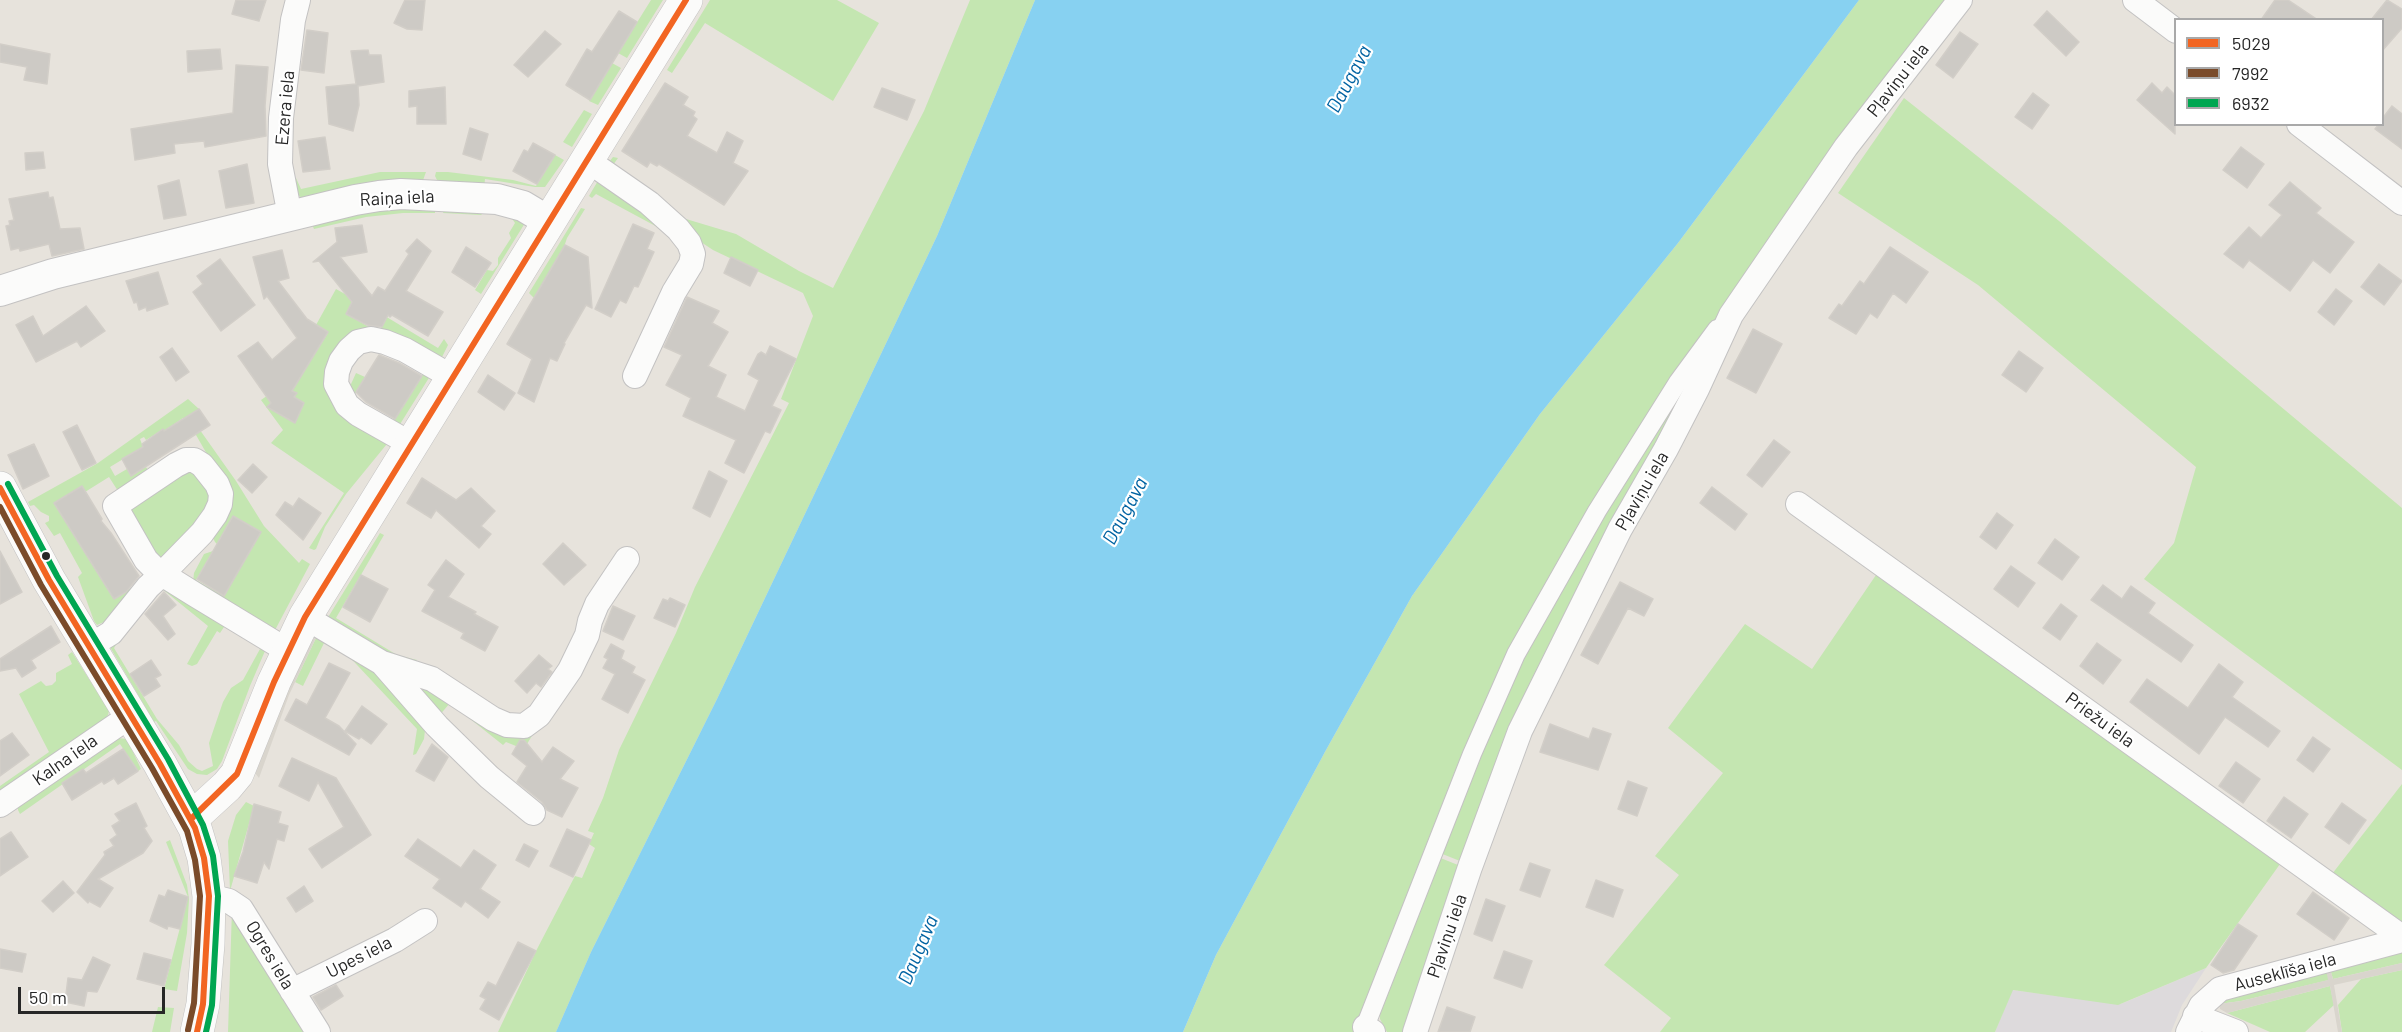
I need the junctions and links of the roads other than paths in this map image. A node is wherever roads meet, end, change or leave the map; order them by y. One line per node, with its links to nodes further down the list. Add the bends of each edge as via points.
1 (298, 0): 9 (street, Ezera iela, via 281,118 280,164)
2 (686, 0): 7 (main road)
3 (1960, 0): 12 (street, Pļaviņu iela, via 1846,147)
4 (2135, 0): 5 (street)
5 (2174, 30)
6 (2302, 126): 8 (street)
7 (587, 160): 10 (main road); 13 (street, via 649,203 689,243 693,254)
8 (2402, 203)
9 (290, 216): 10 (street, Raiņa iela, via 355,200 401,194 512,202); 11 (street, Raiņa iela, via 49,275)
10 (548, 221): 14 (main road)
11 (0, 291)
12 (1731, 315): 34 (street, via 1678,382 1516,654 1472,754); 36 (street, Pļaviņu iela, via 1520,731)
13 (635, 376)
14 (452, 377): 15 (main road); 15 (street, via 405,350 371,339 358,342 341,361 336,384 347,405)
15 (411, 444): 20 (main road)
16 (0, 488): 21 (main road)
17 (1798, 504): 30 (street, Priežu iela)
18 (627, 559): 23 (street, via 597,604 570,670 539,715 524,726 493,719 422,674)
19 (162, 574): 19 (street, via 202,533 220,504 217,484 194,460 176,465 115,506 146,560); 21 (street, via 111,633); 22 (street)
20 (305, 618): 22 (main road); 23 (street)
21 (88, 647): 24 (main road)
22 (288, 651): 27 (main road, via 237,774)
23 (382, 663): 26 (street, via 444,734)
24 (130, 716): 25 (street, Kalna iela); 27 (main road)
25 (0, 805)
26 (533, 813)
27 (191, 819): 28 (main road, via 204,858)
28 (208, 896): 31 (street, Ogres iela, via 229,901 241,909); 33 (main road)
29 (425, 921): 31 (street, Upes iela)
30 (2402, 938): 32 (street, Auseklīša iela, via 2220,989 2205,1000)
31 (292, 991): 35 (street, Ogres iela)
32 (2192, 1024): 37 (street)
33 (200, 1027)
34 (1367, 1030)
35 (318, 1032)
36 (1415, 1032)
37 (2236, 1032)

